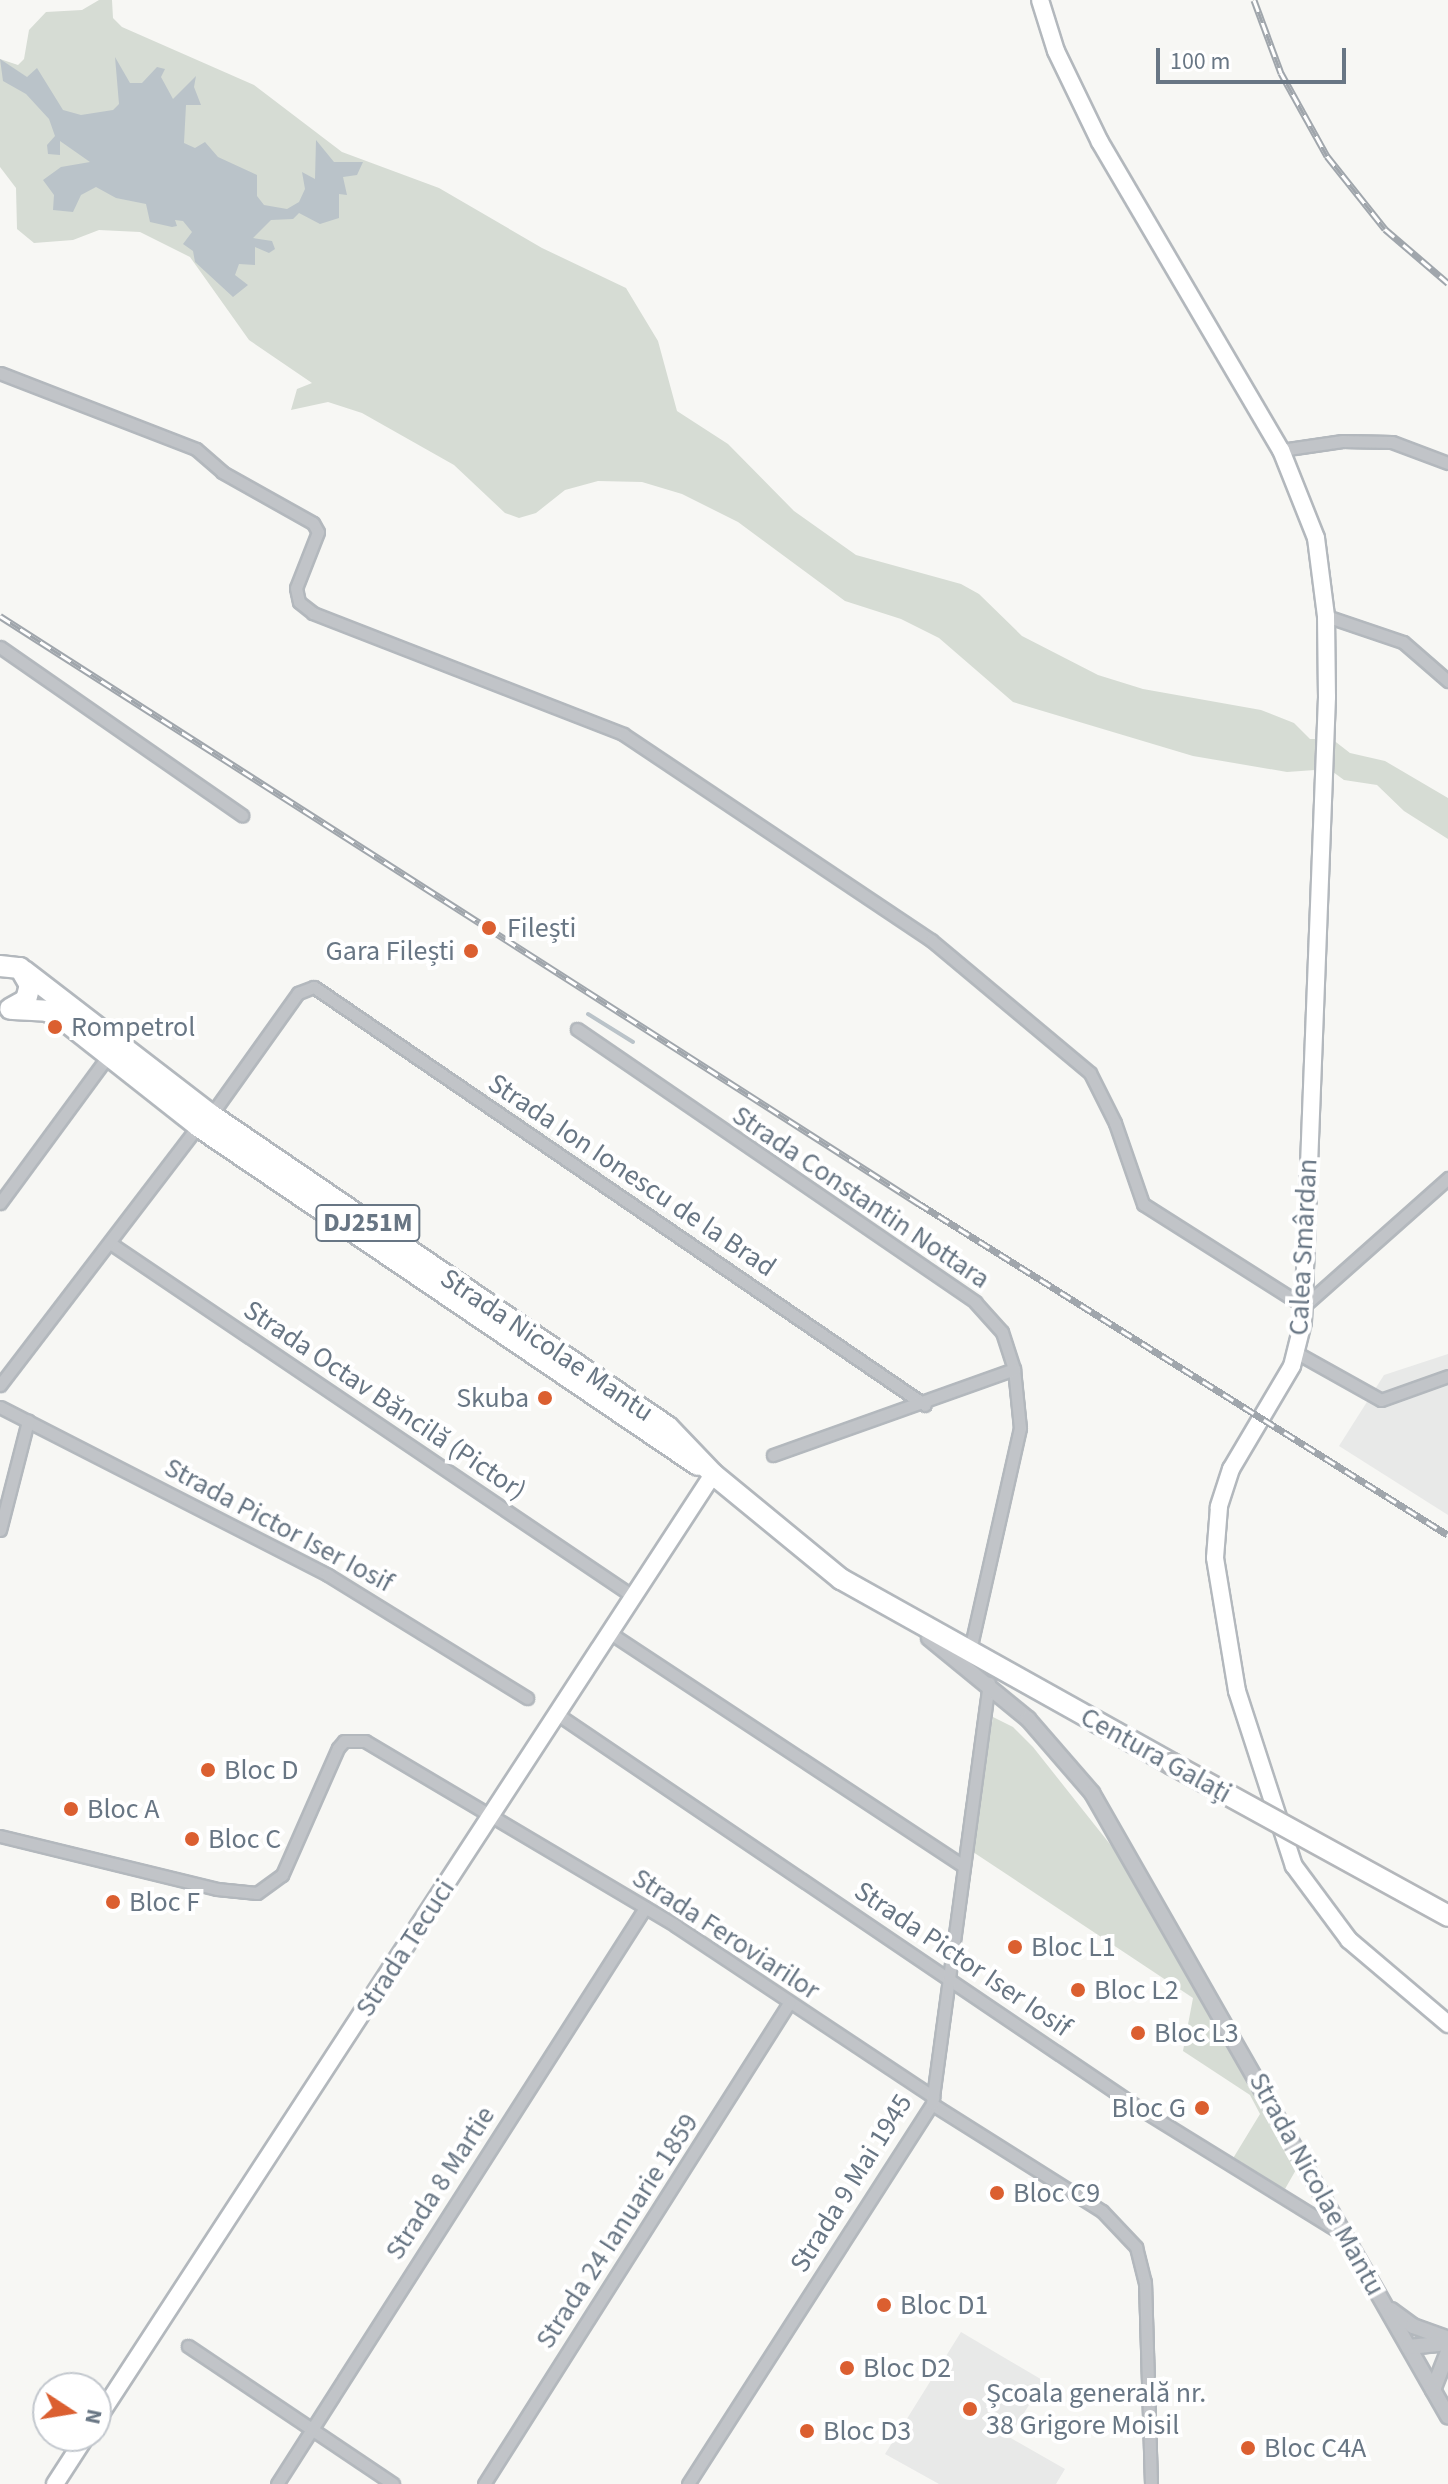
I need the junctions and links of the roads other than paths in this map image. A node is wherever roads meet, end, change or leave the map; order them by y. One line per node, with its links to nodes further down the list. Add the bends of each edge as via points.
1 (1040, 0): 3 (main road, Calea Smârdan, via 1056,51 1100,142)
2 (0, 373): 17 (street, via 196,449 222,472 313,523 318,532 296,588 299,602 313,613 623,734 931,940 1090,1073 1115,1123 1143,1204)
3 (1281, 450): 4 (street, via 1342,441 1392,442); 5 (main road, Calea Smârdan, via 1316,538)
4 (1448, 463)
5 (1326, 616): 7 (street, via 1403,642); 17 (main road, Calea Smârdan, via 1325,794)
6 (0, 647): 8 (street)
7 (1448, 681)
8 (242, 815)
9 (10, 965): 10 (highway, DJ251M, via 29,993); 13 (highway, DJ251M)
10 (4, 1009): 12 (highway, DJ251M, via 47,1011)
11 (577, 1029): 19 (street, Strada Constantin Nottara, via 975,1302 1002,1332)
12 (108, 1056): 13 (highway, DJ251M); 15 (street)
13 (204, 1120): 16 (street); 22 (street, Strada Ion Ionescu de la Brad, via 298,993 311,986); 26 (highway, DJ251M, via 629,1422)
14 (1448, 1178): 17 (street)
15 (0, 1203)
16 (110, 1243): 21 (street); 29 (street, Strada Octav Băncilă (Pictor))
17 (1304, 1306): 18 (main road, Calea Smârdan)
18 (1297, 1353): 20 (street, via 1381,1400); 42 (main road, Calea Smârdan, via 1237,1456 1219,1507 1215,1558 1237,1691 1294,1866 1349,1940)
19 (1014, 1369): 22 (street); 31 (street, Strada Constantin Nottara, via 1020,1428)
20 (1448, 1376)
21 (0, 1385)
22 (925, 1405): 25 (street)
23 (0, 1407): 24 (street, Strada Pictor Iser Iosif)
24 (28, 1421): 27 (street); 33 (street, Strada Pictor Iser Iosif, via 328,1575)
25 (773, 1455)
26 (713, 1474): 28 (highway, DJ251M, via 797,1546); 29 (main road, Strada Tecuci)
27 (0, 1530)
28 (864, 1594): 31 (highway, Centura Galați); 32 (street, DJ251M)
29 (634, 1597): 30 (main road, Strada Tecuci)
30 (610, 1633): 34 (main road, Strada Tecuci); 37 (street)
31 (970, 1650): 39 (highway, Centura Galați, bridge)
32 (989, 1683): 37 (street, Strada 9 Mai 1945); 44 (street, Strada Nicolae Mantu / DJ251M, via 1056,1749 1119,1833)
33 (527, 1698)
34 (557, 1714): 35 (main road, Strada Tecuci); 40 (street, Strada Pictor Iser Iosif)
35 (489, 1818): 36 (street, Strada Feroviarilor, via 378,1748 354,1739 338,1748 282,1875 257,1893 217,1889); 38 (street, Strada Feroviarilor); 51 (main road, Strada Tecuci)
36 (0, 1836)
37 (963, 1866): 40 (street, Strada 9 Mai 1945)
38 (645, 1908): 41 (street, Strada Feroviarilor); 53 (street, Strada 8 Martie)
39 (1448, 1916)
40 (947, 1975): 43 (street, Strada 9 Mai 1945); 44 (street, Strada Pictor Iser Iosif, via 1188,2140)
41 (789, 2003): 43 (street, Strada Feroviarilor); 58 (street, Strada 24 Ianuarie 1859)
42 (1448, 2024)
43 (932, 2100): 59 (street, Strada 9 Mai 1945); 60 (street, Strada Feroviarilor, via 1102,2211 1136,2247 1145,2282)
44 (1347, 2236): 45 (street, Strada Nicolae Mantu / DJ251M)
45 (1385, 2304): 46 (street, via 1413,2326); 48 (street, Strada Nicolae Mantu / DJ251M)
46 (1448, 2341): 48 (street)
47 (188, 2346): 53 (street)
48 (1409, 2347): 50 (street, Strada Nicolae Mantu / DJ251M)
49 (1448, 2352): 50 (street)
50 (1433, 2390): 52 (street, Strada Nicolae Mantu / DJ251M)
51 (112, 2396)
52 (1448, 2416)
53 (312, 2429): 56 (street, Strada 8 Martie); 57 (street)
54 (76, 2452): 55 (main road)
55 (55, 2484)
56 (277, 2484)
57 (393, 2484)
58 (484, 2484)
59 (688, 2484)
60 (1151, 2484)

